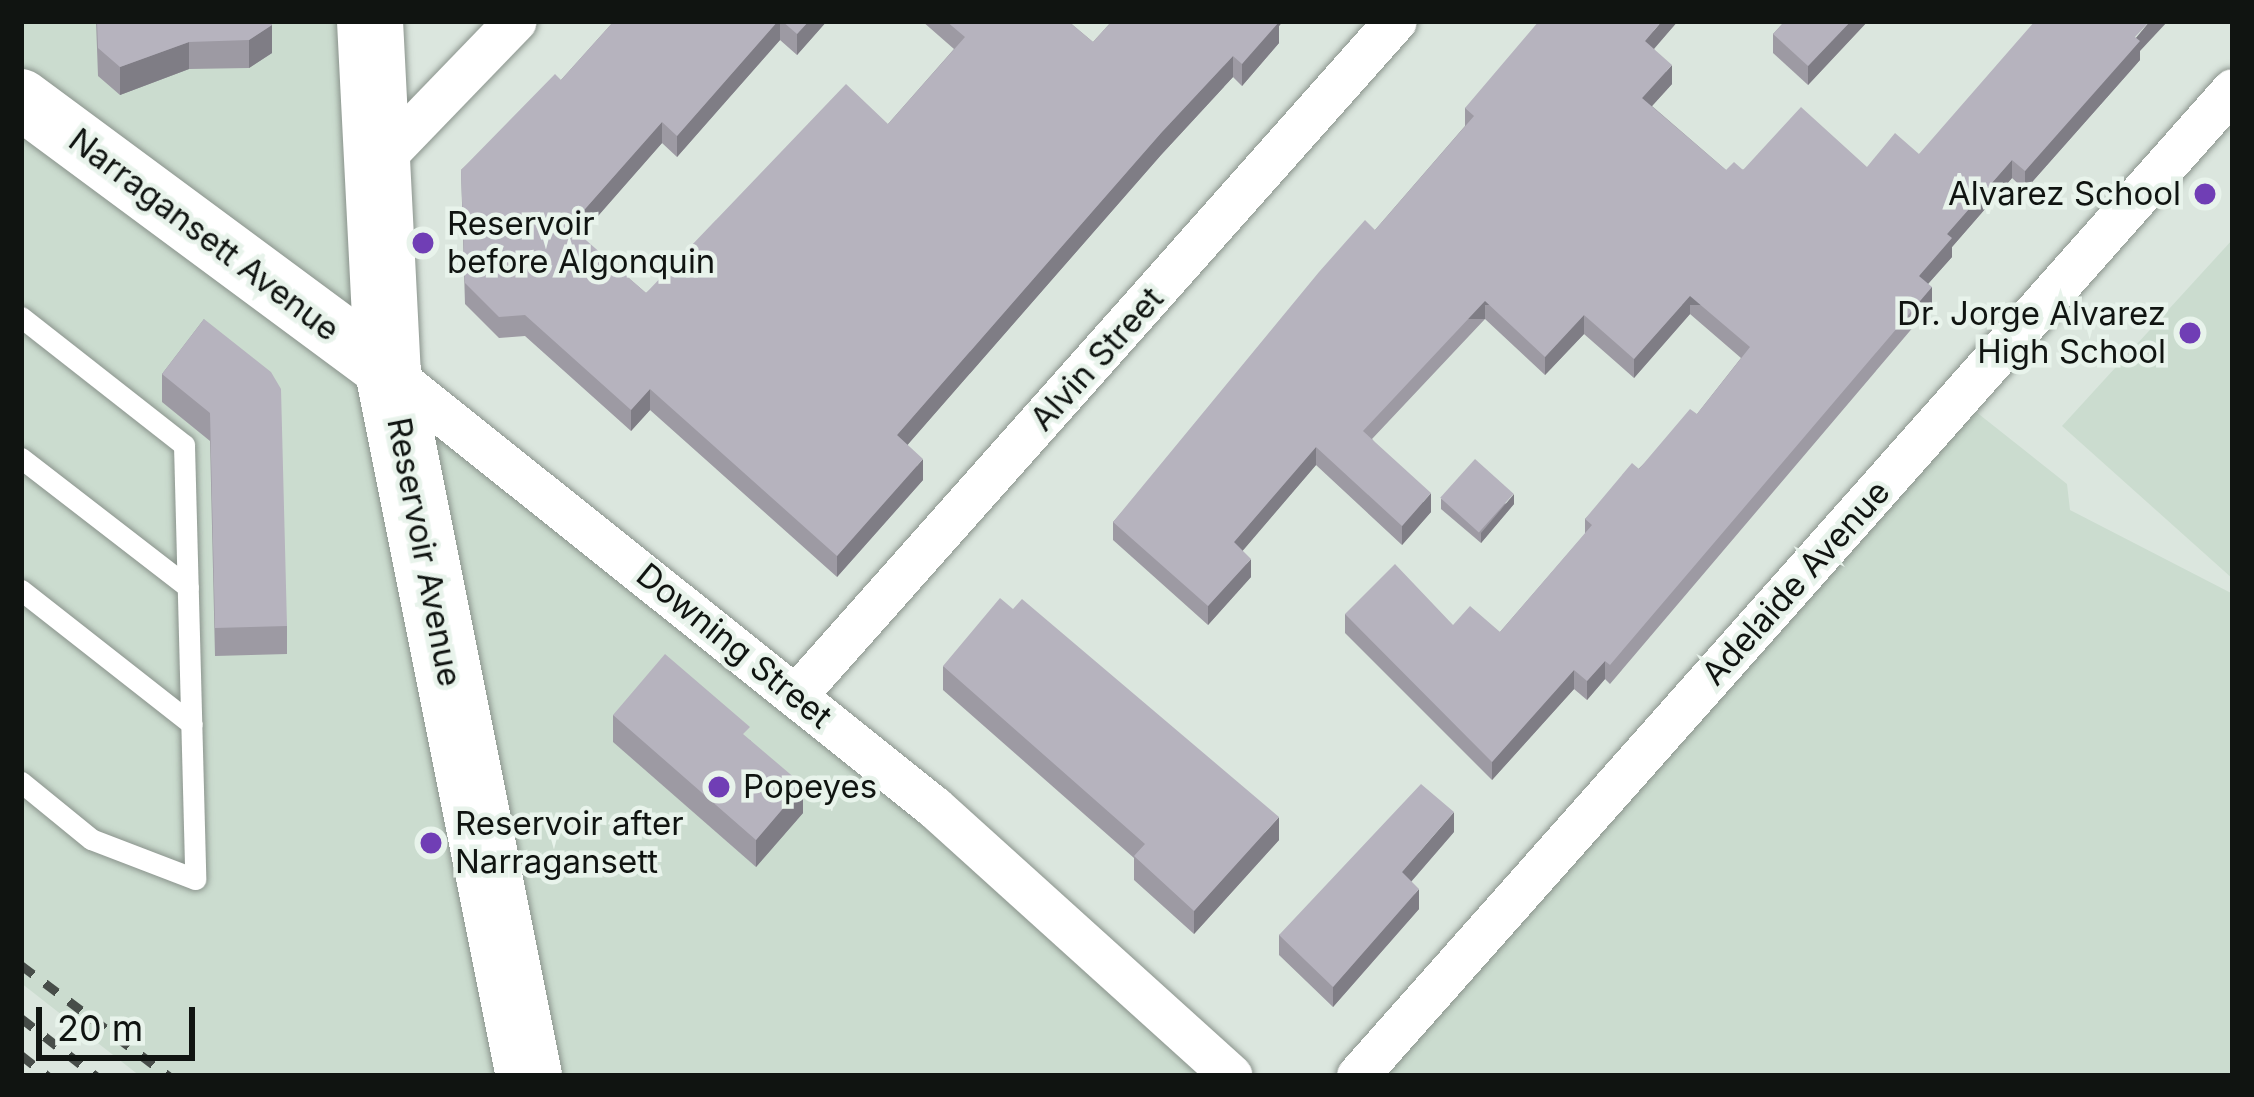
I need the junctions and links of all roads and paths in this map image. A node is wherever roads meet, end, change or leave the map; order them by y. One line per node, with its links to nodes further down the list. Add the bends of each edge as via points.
1 (370, 21): 6 (main road, Reservoir Avenue)
2 (516, 21): 6 (street)
3 (1396, 21): 12 (street, Alvin Street)
4 (2233, 90): 17 (street, Adelaide Avenue)
5 (21, 99): 8 (street, Narragansett Avenue)
6 (374, 168): 8 (main road, Reservoir Avenue)
7 (21, 317): 10 (lane, via 184,445)
8 (388, 371): 12 (street, Downing Street); 15 (main road, Reservoir Avenue)
9 (21, 458): 10 (lane)
10 (188, 587): 13 (lane)
11 (21, 590): 13 (lane)
12 (796, 696): 16 (street, Downing Street, via 934,807)
13 (192, 724): 14 (lane, via 195,879 91,839)
14 (21, 782)
15 (530, 1076)
16 (1232, 1076)
17 (1358, 1076)

